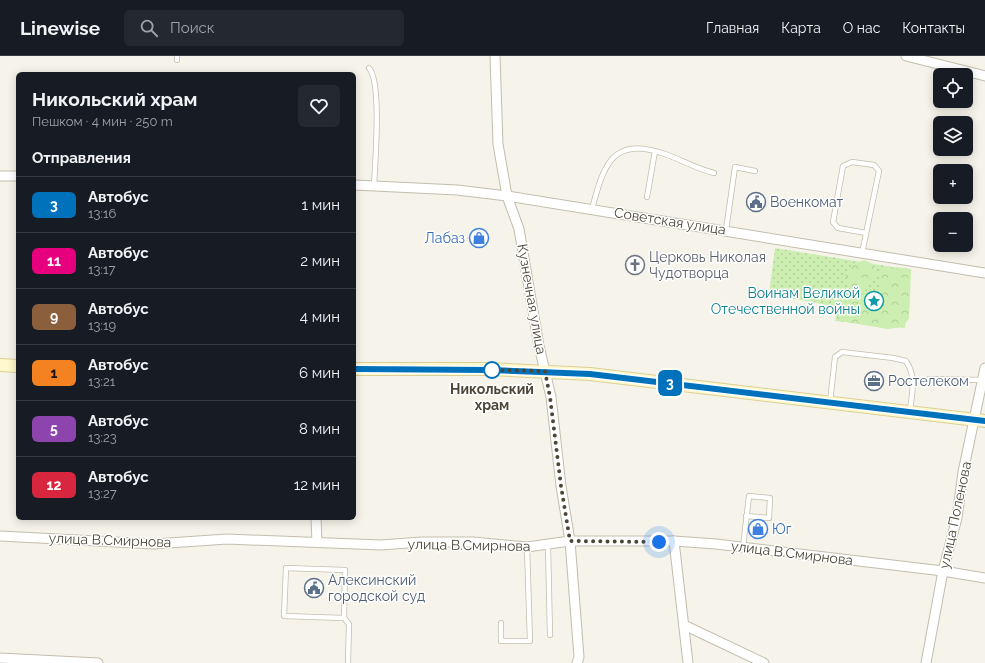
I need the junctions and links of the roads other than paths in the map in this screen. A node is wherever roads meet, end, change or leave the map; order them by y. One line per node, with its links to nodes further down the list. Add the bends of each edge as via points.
1 (495, 56): 12 (street, Кузнечная улица, via 498,144)
2 (906, 56): 4 (street)
3 (369, 68): 11 (lane, via 374,72 376,101)
4 (985, 76)
5 (655, 151): 7 (lane); 13 (lane); 14 (lane, via 625,149 616,155 608,164)
6 (755, 171): 15 (lane, via 735,167)
7 (714, 173)
8 (0, 176): 9 (street)
9 (16, 176)
10 (356, 185): 11 (street, Советская улица)
11 (374, 186): 12 (street, Советская улица, via 457,190)
12 (507, 196): 14 (street, Советская улица); 22 (street, Кузнечная улица, via 519,229)
13 (647, 197)
14 (592, 209): 15 (street, Советская улица)
15 (726, 230): 17 (street, Советская улица)
16 (866, 233): 16 (lane, via 838,228 833,222 843,166 852,162 874,165 879,171); 17 (lane)
17 (862, 252): 18 (street, Советская улица)
18 (985, 273)
19 (0, 366): 20 (main road)
20 (16, 366)
21 (356, 369): 22 (main road)
22 (545, 371): 25 (main road, via 590,374); 31 (street, Кузнечная улица)
23 (984, 373): 24 (lane); 27 (street, улица Поленова)
24 (929, 379)
25 (830, 403): 26 (main road); 26 (lane, via 835,356 842,352 906,361 913,371 914,383)
26 (909, 412): 27 (main road)
27 (980, 421): 37 (street, улица Поленова, via 963,472 957,518)
28 (746, 516): 28 (lane, via 749,496 770,498 768,518); 35 (lane)
29 (316, 520): 32 (street)
30 (0, 536): 32 (street, улица В.Смирнова, via 154,544 227,539)
31 (570, 541): 33 (street, улица В.Смирнова); 34 (street, улица В.Смирнова); 46 (street, Кузнечная улица, via 579,657)
32 (317, 542): 36 (street, улица В.Смирнова, via 381,545 473,542)
33 (674, 542): 35 (street, улица В.Смирнова); 41 (street)
34 (548, 544): 36 (street, улица В.Смирнова); 42 (lane)
35 (743, 547): 37 (street, улица В.Смирнова)
36 (527, 548): 40 (lane, via 530,640 501,641)
37 (943, 571): 38 (street, улица В.Смирнова); 49 (street, улица Поленова)
38 (985, 578)
39 (344, 618): 39 (lane, via 284,616 286,568 345,570); 45 (lane, via 349,624)
40 (501, 623)
41 (684, 625): 47 (street); 48 (street)
42 (550, 634)
43 (0, 658): 44 (street)
44 (98, 663)
45 (348, 663)
46 (577, 663)
47 (688, 663)
48 (764, 663)
49 (926, 663)

